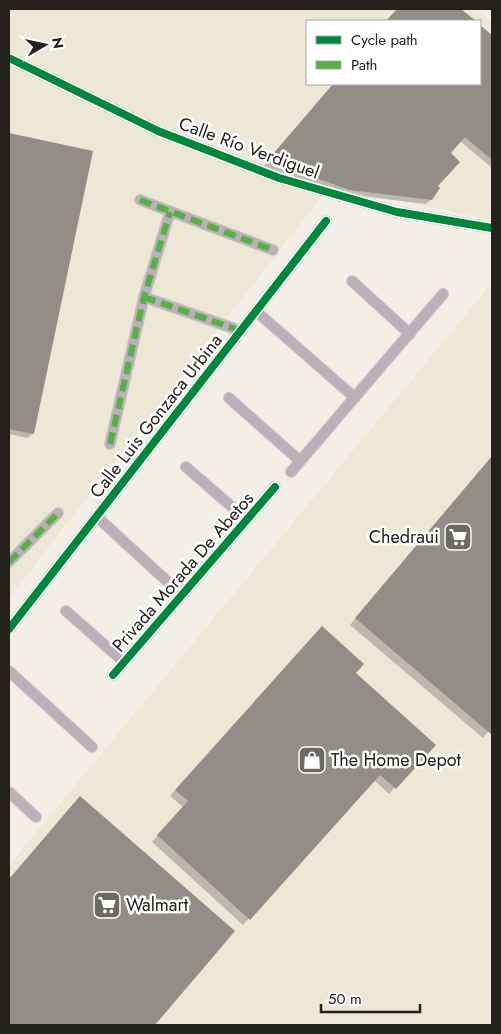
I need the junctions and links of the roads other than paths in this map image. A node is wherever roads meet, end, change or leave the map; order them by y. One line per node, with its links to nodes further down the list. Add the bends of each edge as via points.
1 (9, 58): 5 (street, Calle Río Verdiguel, via 158,131 279,178 397,212)
2 (140, 200): 3 (street)
3 (170, 212): 6 (street); 9 (street)
4 (326, 221): 10 (street, Calle Luis Gonzaca Urbina)
5 (492, 228)
6 (273, 250)
7 (352, 281): 12 (street)
8 (443, 294): 12 (street)
9 (144, 297): 11 (street); 15 (street)
10 (257, 312): 11 (street, Calle Luis Gonzaca Urbina); 13 (street)
11 (241, 331): 21 (street, Calle Luis Gonzaca Urbina)
12 (410, 334): 13 (street)
13 (354, 397): 16 (street)
14 (229, 398): 16 (street)
15 (110, 444)
16 (300, 460): 18 (street)
17 (186, 467): 22 (street, Privada Morada De Abetos)
18 (291, 472)
19 (275, 488): 22 (street, Privada Morada De Abetos)
20 (58, 513): 23 (street)
21 (96, 516): 24 (street, Privada Morada De Abetos); 26 (street, Calle Luis Gonzaca Urbina)
22 (247, 520): 24 (street, Privada Morada De Abetos)
23 (9, 562)
24 (182, 595): 27 (street, Privada Morada De Abetos)
25 (66, 611): 27 (street, Privada Morada De Abetos)
26 (9, 629)
27 (124, 662): 29 (street, Privada Morada De Abetos)
28 (9, 671): 30 (street)
29 (113, 675)
30 (92, 747)
31 (9, 792): 32 (street)
32 (36, 817)

